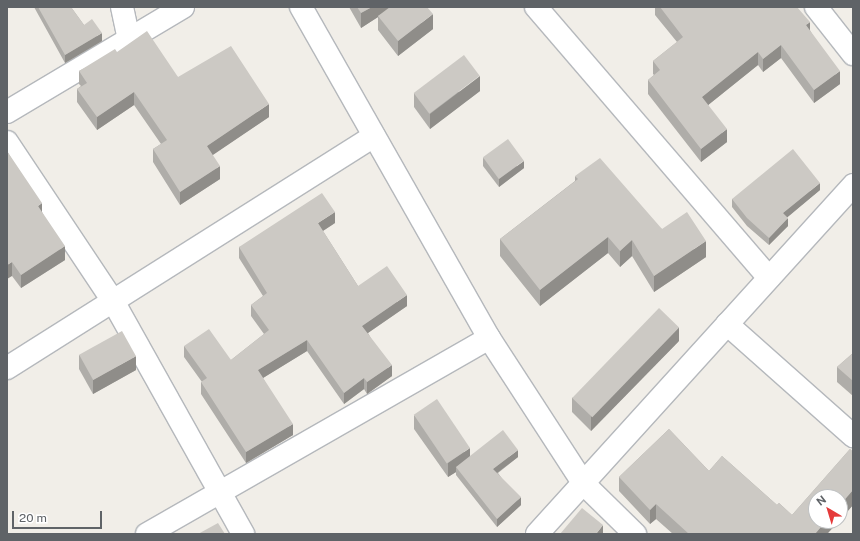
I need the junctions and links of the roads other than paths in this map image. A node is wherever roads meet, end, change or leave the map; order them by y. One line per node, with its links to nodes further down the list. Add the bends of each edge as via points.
1 (122, 7): 6 (street)
2 (183, 7): 6 (street)
3 (301, 7): 9 (street)
4 (536, 7): 12 (street)
5 (816, 7): 7 (street)
6 (129, 39): 8 (street)
7 (853, 54)
8 (7, 112)
9 (374, 136): 13 (street); 15 (street)
10 (7, 142): 13 (street)
11 (853, 185): 12 (street)
12 (769, 278): 14 (street)
13 (113, 301): 16 (street); 19 (street)
14 (727, 324): 17 (street); 18 (street)
15 (489, 338): 18 (street); 19 (street)
16 (7, 368)
17 (853, 436)
18 (583, 483): 22 (street); 23 (street)
19 (219, 493): 20 (street); 21 (street)
20 (147, 534)
21 (243, 534)
22 (537, 534)
23 (635, 534)

